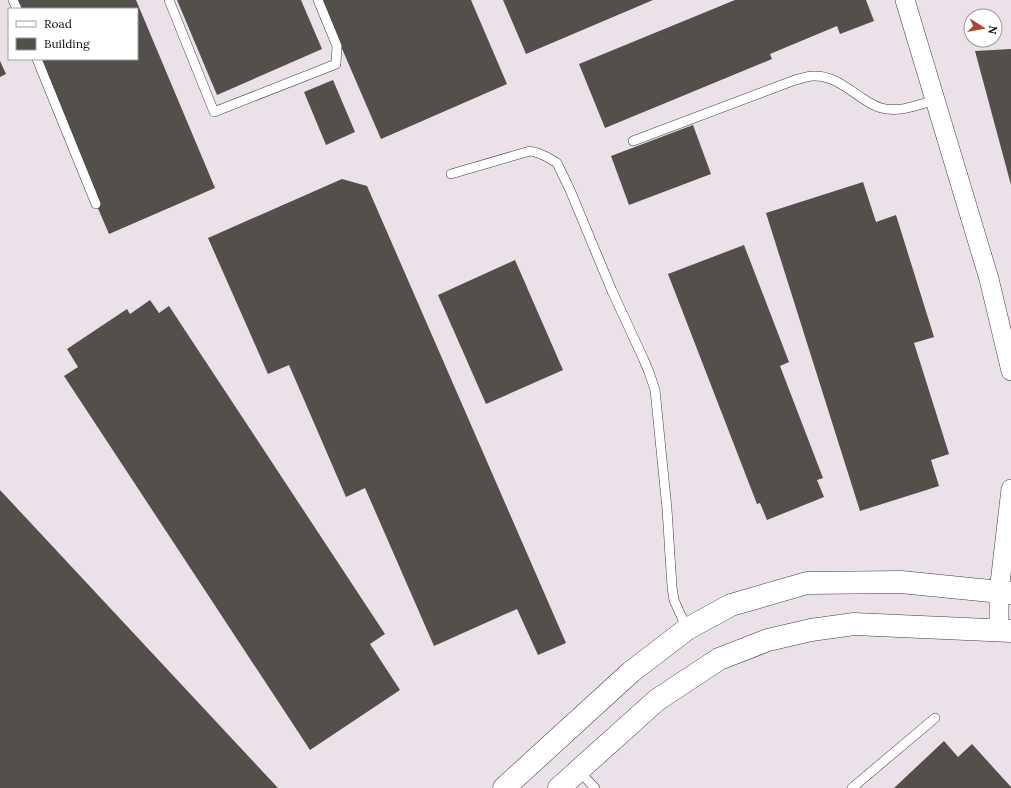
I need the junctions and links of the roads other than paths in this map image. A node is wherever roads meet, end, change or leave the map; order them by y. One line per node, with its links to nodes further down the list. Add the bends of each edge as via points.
1 (169, 0): 2 (lane, via 214,112 336,64 337,46)
2 (318, 0)
3 (905, 0): 5 (street)
4 (37, 60): 8 (lane)
5 (935, 100): 6 (lane, via 890,110 872,105 841,83 826,77 812,76 795,80); 9 (street, via 989,279)
6 (633, 141)
7 (451, 174): 12 (lane, via 530,151 557,163 644,358 655,390 672,587 674,600)
8 (96, 204)
9 (1011, 371)
10 (1011, 489): 11 (street)
11 (1005, 593): 12 (street, via 901,582 807,583 732,605); 13 (street)
12 (687, 629): 16 (street, via 631,672)
13 (1005, 631): 15 (street, via 854,624 768,640 720,658 657,700)
14 (935, 718): 19 (lane)
15 (578, 770): 17 (street); 18 (lane)
16 (504, 788)
17 (559, 788)
18 (595, 788)
19 (852, 788)

